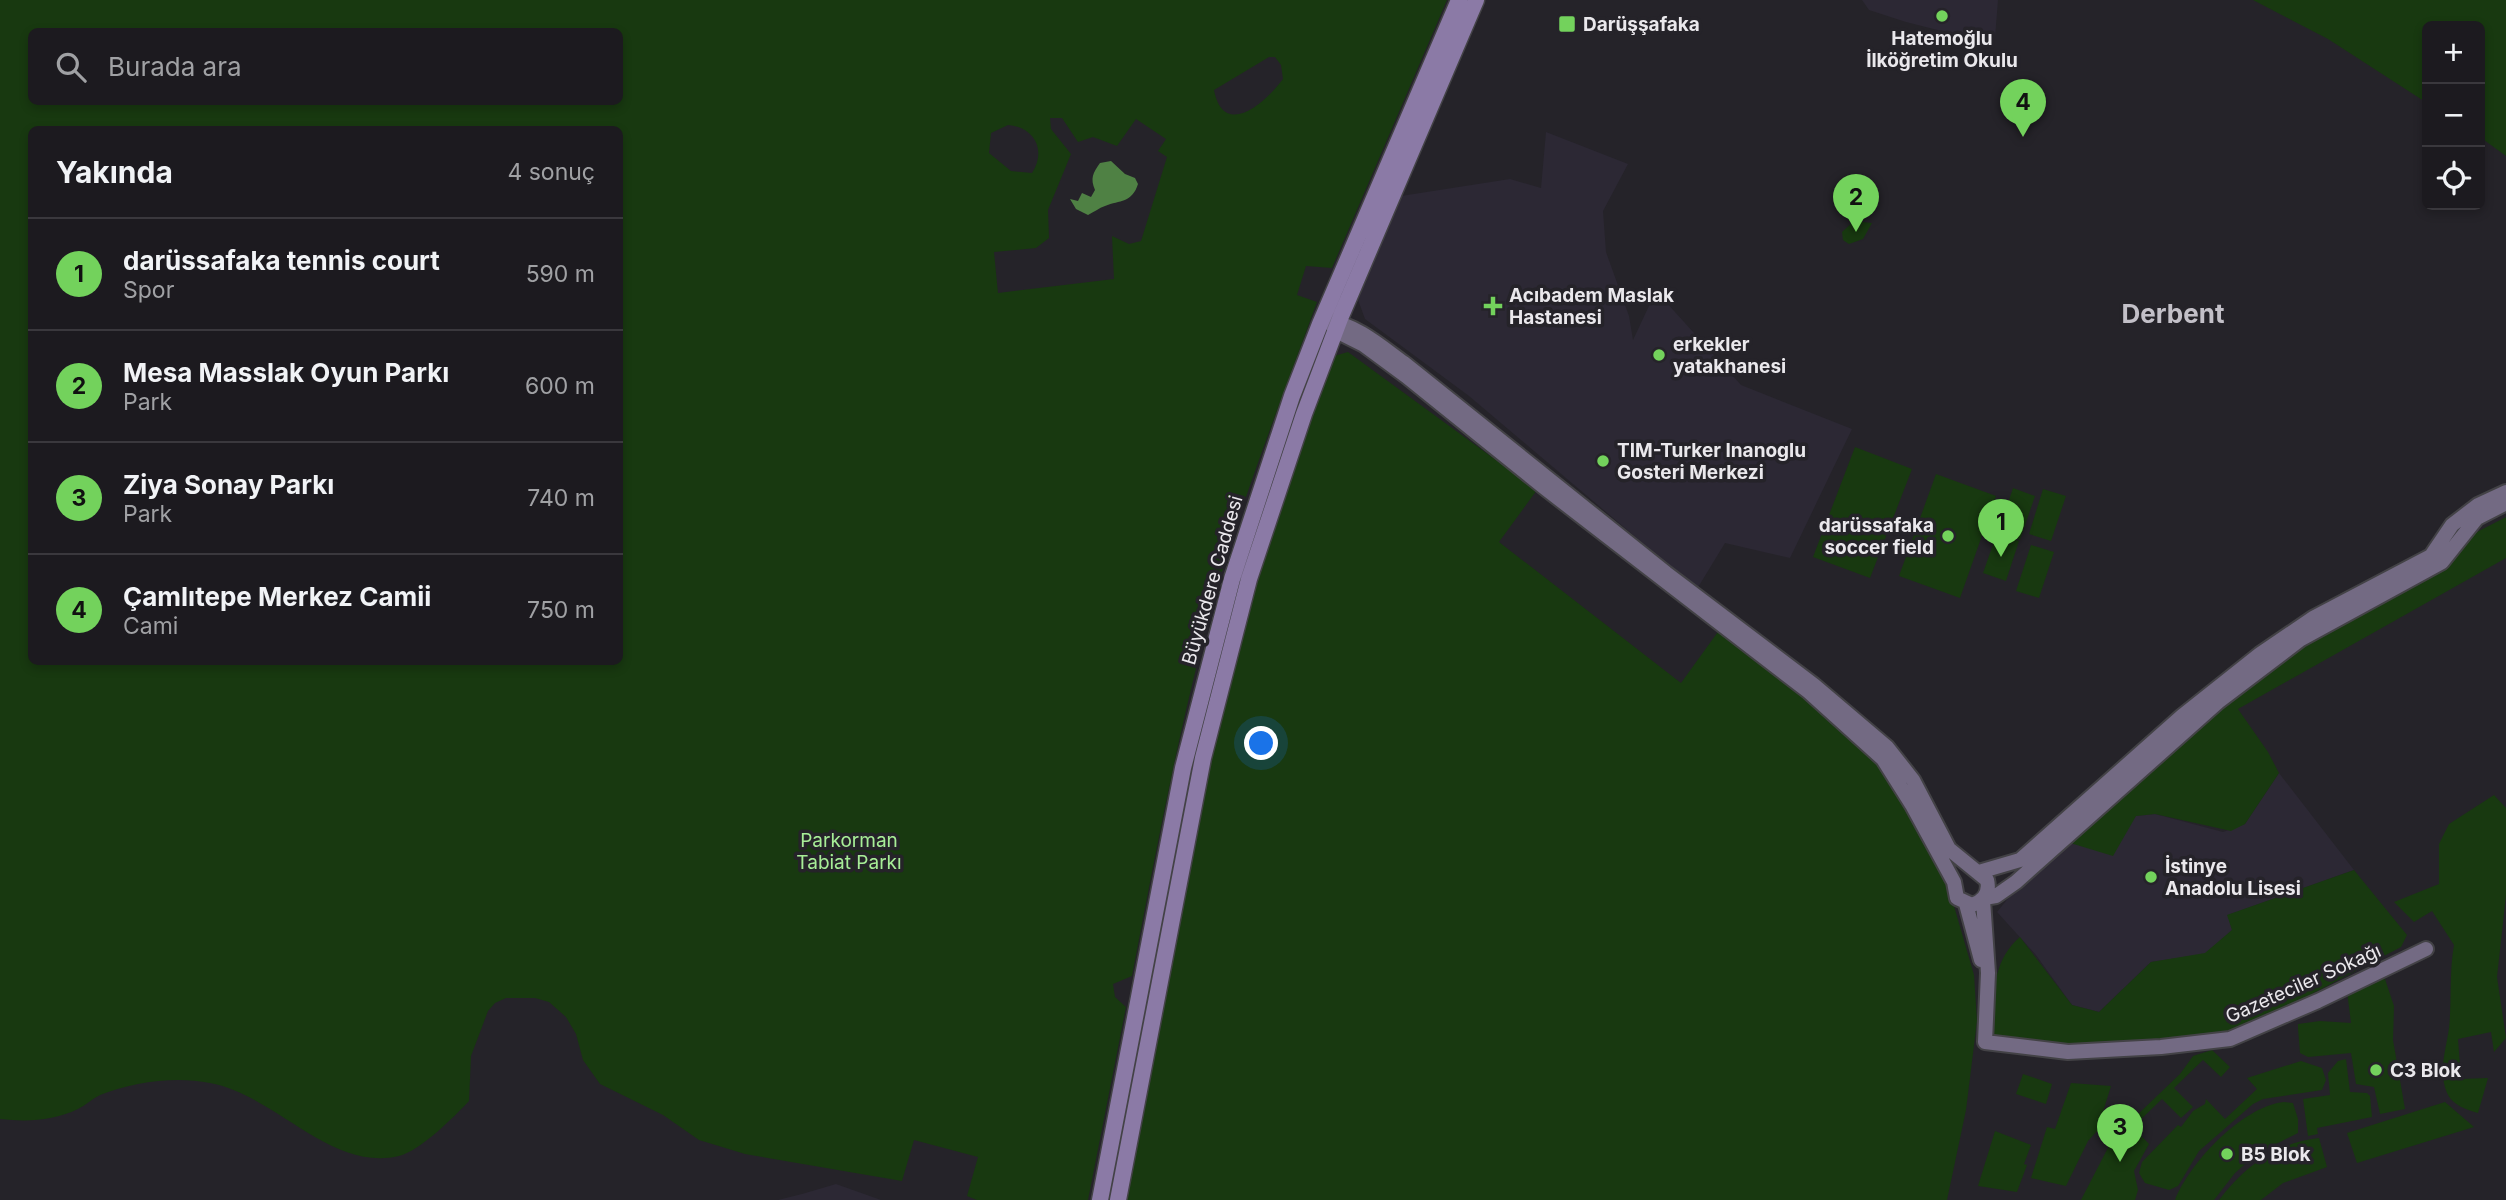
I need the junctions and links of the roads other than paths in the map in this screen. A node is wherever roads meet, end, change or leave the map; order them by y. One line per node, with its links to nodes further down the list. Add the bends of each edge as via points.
1 (1459, 0): 4 (main road, Büyükdere Caddesi, via 1343,269)
2 (1476, 0): 3 (main road, Büyükdere Caddesi)
3 (1346, 304): 4 (main road, Büyükdere Caddesi); 5 (main road)
4 (1331, 325): 5 (main road); 6 (main road, Büyükdere Caddesi); 16 (main road, Büyükdere Caddesi, via 1245,533 1202,689)
5 (1368, 343): 6 (main road); 9 (main road)
6 (1328, 351): 17 (main road, Büyükdere Caddesi, via 1273,502 1223,674)
7 (2506, 492): 10 (main road, via 2478,505 2452,525 2431,556 2313,618 2260,654 2182,716 2020,860)
8 (2506, 503): 12 (main road, via 2477,518 2442,562 2301,639 2218,702 2016,882)
9 (1787, 669): 10 (main road, via 1877,738 1901,763 1950,849); 11 (main road, via 1883,759)
10 (1977, 871): 11 (main road, via 1960,874); 12 (main road, via 1988,885)
11 (1954, 882): 13 (main road, via 1957,898)
12 (1983, 899): 13 (main road); 15 (main road)
13 (1966, 904): 15 (main road)
14 (2426, 948): 15 (main road, Gazeteciler Sokağı, via 2230,1039 2161,1047 2068,1052 1985,1042)
15 (1987, 982)
16 (1100, 1200)
17 (1118, 1200)

